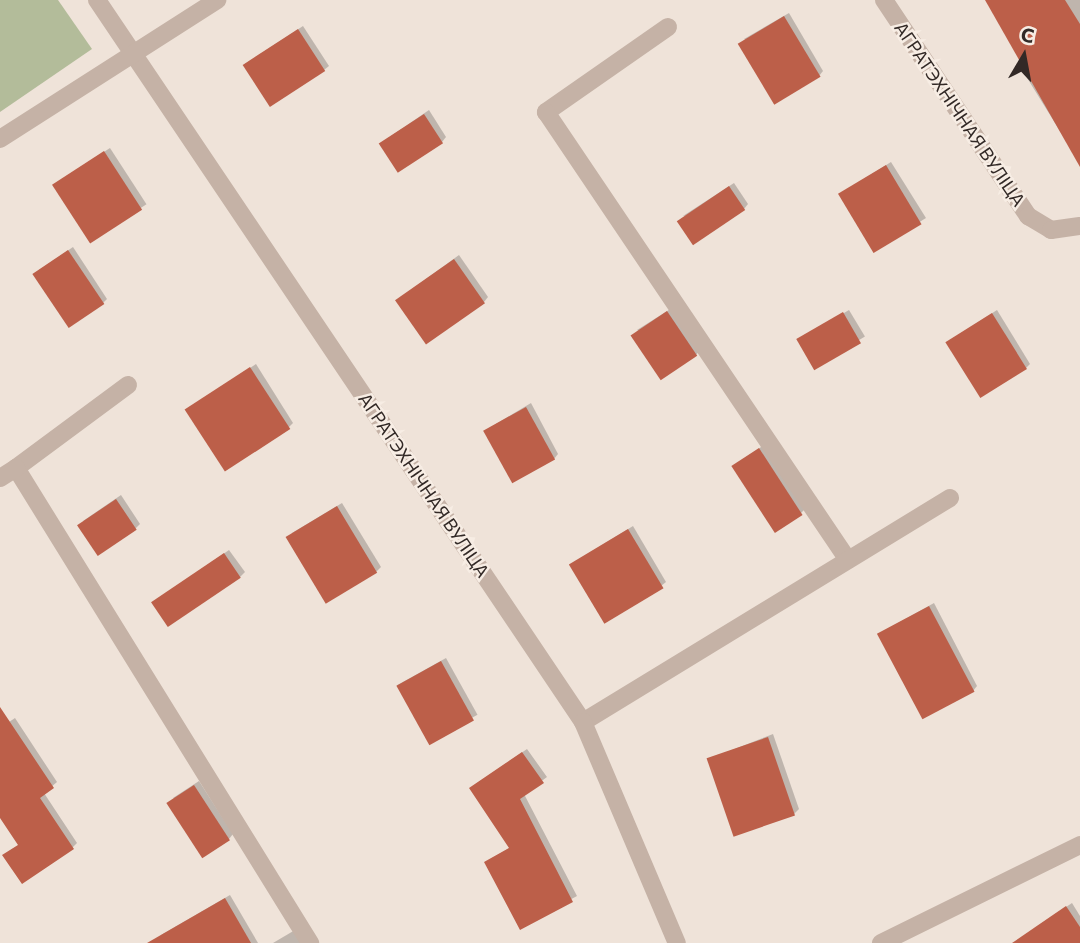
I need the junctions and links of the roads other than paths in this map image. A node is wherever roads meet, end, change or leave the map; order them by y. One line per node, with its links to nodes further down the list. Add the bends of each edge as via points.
1 (97, 0): 5 (street, АГРАТЭХНІЧНАЯ ВУЛІЦА)
2 (217, 0): 5 (street)
3 (884, 0): 7 (street, АГРАТЭХНІЧНАЯ ВУЛІЦА, via 1028,216 1051,230)
4 (668, 27): 11 (street, via 546,112)
5 (132, 49): 6 (street); 12 (street, АГРАТЭХНІЧНАЯ ВУЛІЦА)
6 (0, 139)
7 (1080, 226)
8 (128, 385): 9 (street)
9 (8, 473): 14 (street)
10 (950, 498): 11 (street)
11 (848, 560): 12 (street)
12 (583, 722): 15 (street, АГРАТЭХНІЧНАЯ ВУЛІЦА)
13 (1080, 845): 16 (street)
14 (310, 943)
15 (677, 943)
16 (881, 943)

